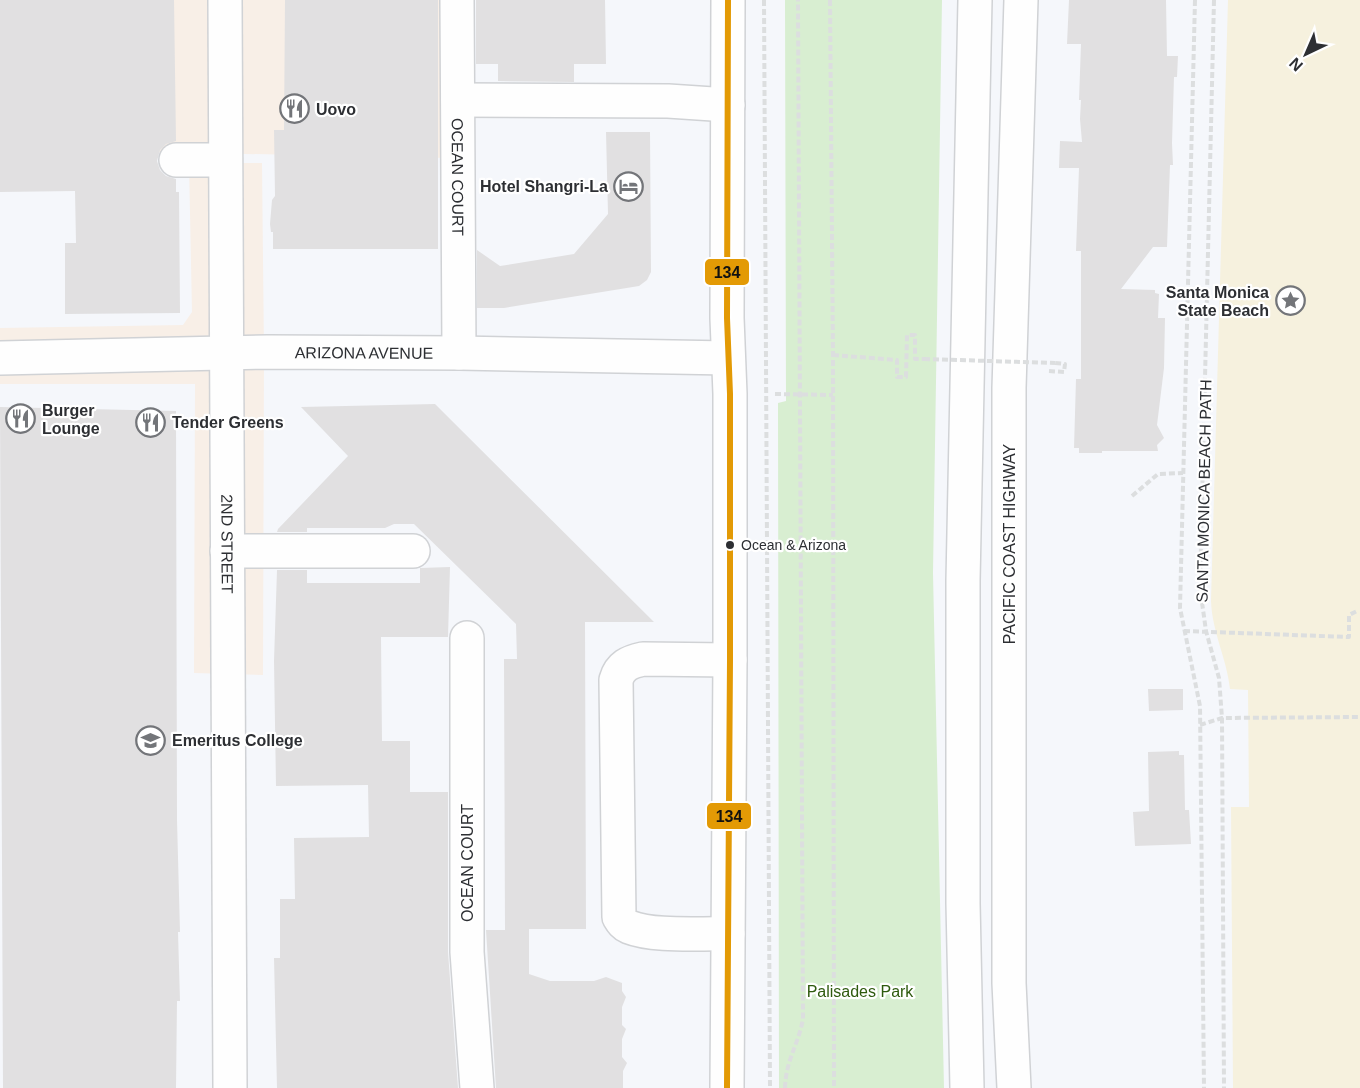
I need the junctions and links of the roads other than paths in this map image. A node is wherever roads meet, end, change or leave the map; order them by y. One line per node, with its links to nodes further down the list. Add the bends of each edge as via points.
1 (225, 0): 9 (main road, 2ND STREET)
2 (457, 0): 6 (main road, OCEAN COURT)
3 (728, 0): 7 (main road)
4 (975, 0): 22 (main road, via 963,581 963,903)
5 (1021, 0): 23 (main road, PACIFIC COAST HIGHWAY, via 1009,388 1009,983)
6 (458, 100): 7 (main road); 10 (main road, OCEAN COURT)
7 (728, 105): 13 (main road)
8 (176, 160): 9 (main road)
9 (225, 160): 11 (main road, 2ND STREET)
10 (459, 353): 11 (main road, ARIZONA AVENUE); 13 (main road, ARIZONA AVENUE)
11 (226, 354): 12 (main road, ARIZONA AVENUE); 14 (main road, 2ND STREET)
12 (0, 358)
13 (728, 358): 17 (main road)
14 (227, 551): 15 (main road); 19 (main road, 2ND STREET)
15 (413, 551)
16 (467, 638): 20 (main road, OCEAN COURT, via 467,952)
17 (730, 660): 18 (main road); 18 (main road, via 643,659 623,667 616,680 619,918 629,927 644,931)
18 (728, 934): 21 (main road)
19 (230, 1088)
20 (477, 1088)
21 (727, 1088)
22 (968, 1088)
23 (1014, 1088)

